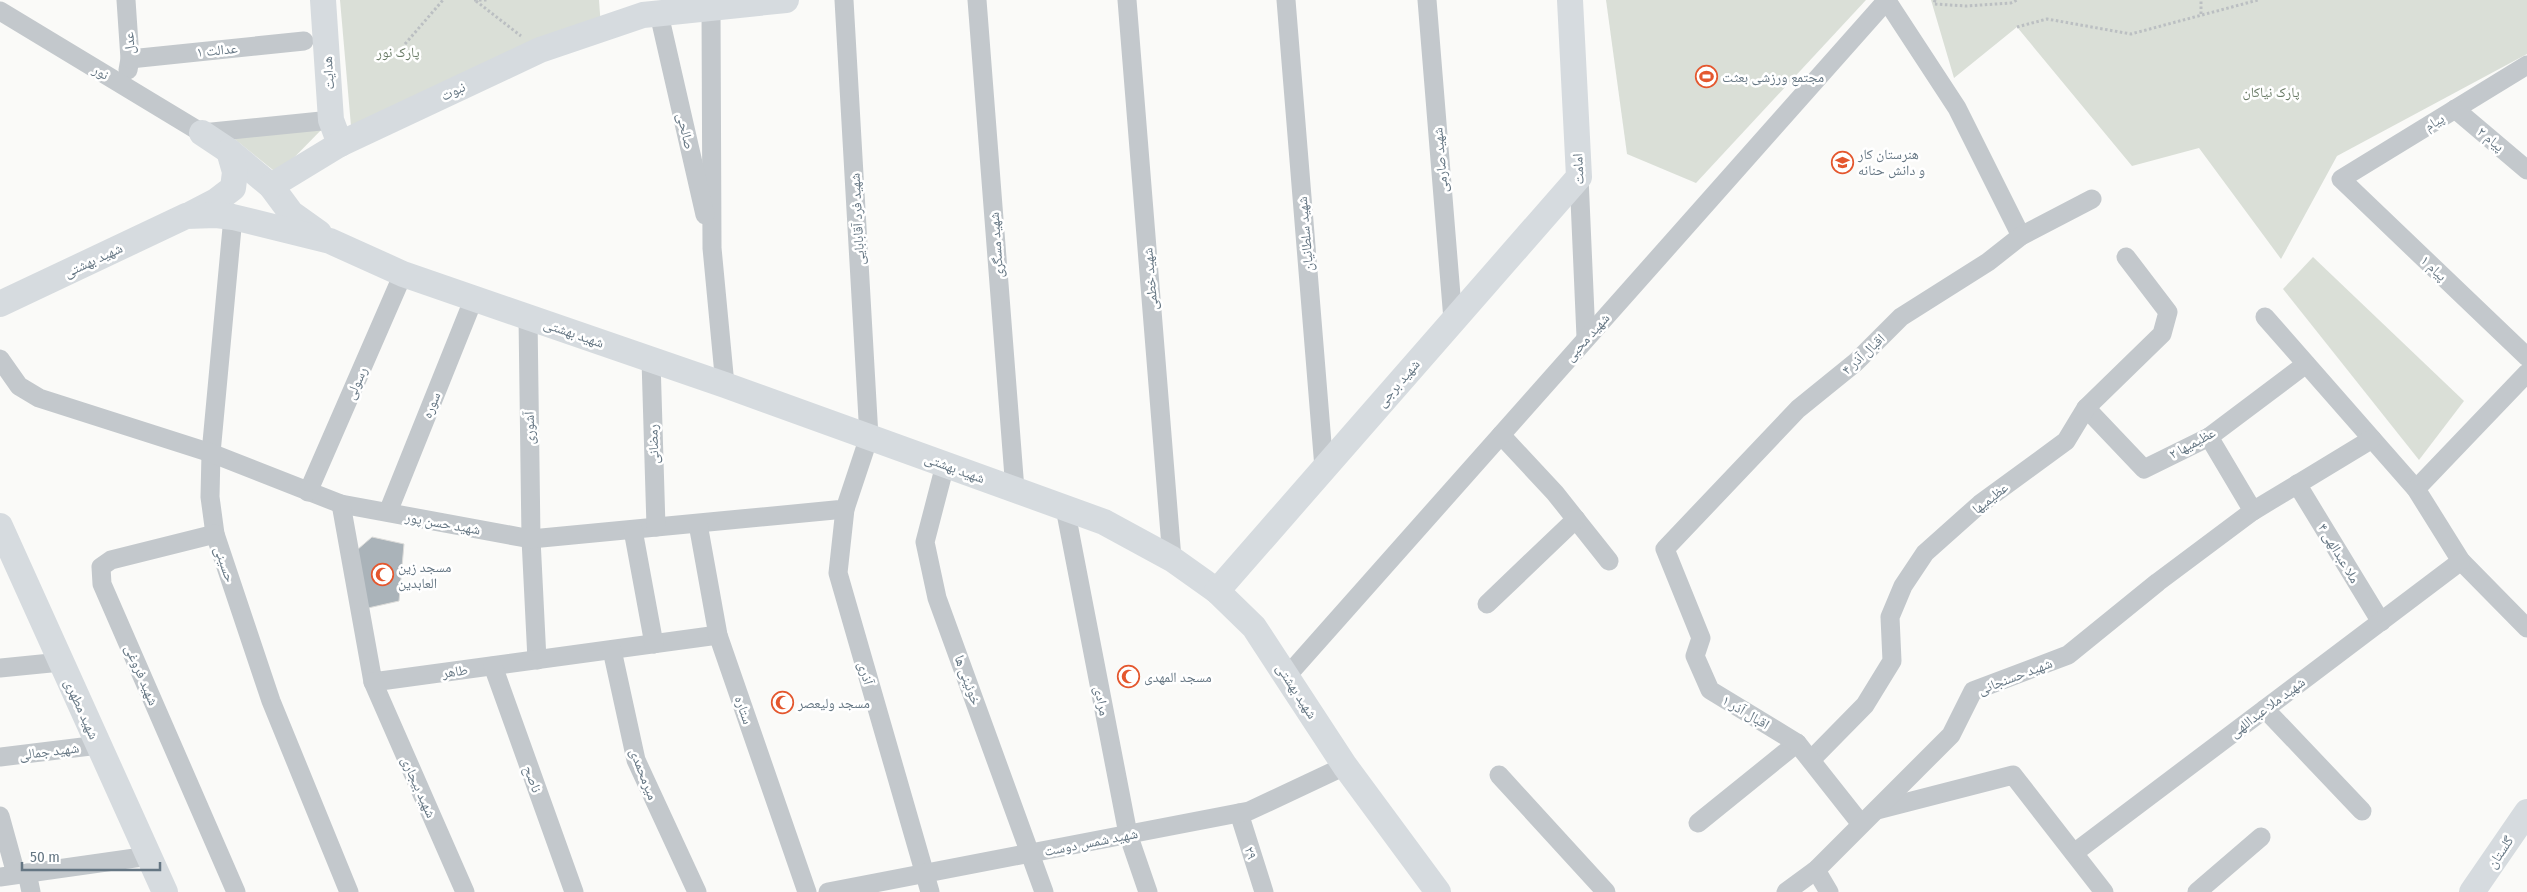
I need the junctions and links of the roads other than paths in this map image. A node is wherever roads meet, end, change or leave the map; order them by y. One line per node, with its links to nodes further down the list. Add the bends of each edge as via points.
1 (126, 0): 15 (street, عدل)
2 (323, 0): 19 (street, هدایت)
3 (786, 0): 12 (street, نبوت)
4 (844, 0): 49 (street, شهید فرد آقابابایی)
5 (977, 0): 57 (street, شهید مسگری)
6 (1127, 0): 72 (street, شهید خطمی)
7 (1286, 0): 54 (street, شهید سلطانیان)
8 (1427, 0): 39 (street, شهید صارمی)
9 (1570, 0): 24 (street, امامت)
10 (1887, 1): 30 (street, via 1957,108); 40 (street, شهید محبی)
11 (648, 9): 12 (street, نبوت); 21 (street, نبوت, via 540,50); 32 (street, صالحی)
12 (711, 9): 32 (street, صالحی)
13 (0, 11): 17 (street, نور)
14 (304, 41): 15 (street, عدالت ۱)
15 (130, 59): 17 (street, عدل)
16 (2527, 65): 18 (street, پیام)
17 (125, 86): 20 (street, نور)
18 (2455, 109): 23 (street, پیام ۲); 25 (street, پیام)
19 (331, 120): 20 (street); 21 (street, هدایت)
20 (202, 133): 22 (street, شهید بهشتی)
21 (340, 144): 26 (street, نبوت)
22 (229, 150): 26 (street, شهید بهشتی); 28 (street, شهید بهشتی, via 235,172 233,188)
23 (2527, 170)
24 (1578, 176): 39 (street, شهید برجی); 40 (street, امامت)
25 (2341, 179): 41 (street, پیام ۱)
26 (271, 186): 31 (street, شهید بهشتی, via 292,213)
27 (2092, 199): 30 (street, اقبال آذر ۴)
28 (186, 216): 29 (street, شهید بهشتی); 36 (street, شهید بهشتی)
29 (233, 216): 31 (street, شهید بهشتی); 52 (street, حسینی)
30 (2021, 236): 71 (street, اقبال آذر ۴, via 1988,262 1901,317 1856,362 1798,409)
31 (330, 241): 34 (street, شهید بهشتی)
32 (712, 248): 46 (street, صالحی)
33 (2126, 257): 47 (street, عظیمیها, via 2168,312 2162,334)
34 (403, 274): 35 (street, شهید بهشتی); 58 (street, رسولی)
35 (474, 298): 37 (street, شهید بهشتی); 63 (street, سوره)
36 (0, 304)
37 (528, 317): 43 (street, شهید بهشتی); 70 (street, آشوری)
38 (2266, 318): 44 (street)
39 (1453, 320): 54 (street, شهید برجی)
40 (1586, 338): 48 (street, شهید محبی)
41 (2527, 357)
42 (0, 359): 52 (street, شهید حسن پور, via 19,386 39,398)
43 (650, 360): 46 (street, شهید بهشتی); 67 (street, رمضانی)
44 (2306, 364): 50 (street, عظیمیها ۲); 51 (street)
45 (2527, 372): 56 (street)
46 (725, 385): 49 (street, شهید بهشتی)
47 (2086, 408): 50 (street, عظیمیها ۲, via 2144,469); 92 (street, عظیمیها, via 2066,441 1980,504 1925,553 1903,586 1890,617 1892,661 1865,705)
48 (1501, 435): 64 (street); 86 (street, شهید محبی)
49 (869, 437): 53 (street, شهید بهشتی); 61 (street)
50 (2209, 437): 62 (street)
51 (2372, 438): 55 (street, شهید حسنجانی); 56 (street)
52 (211, 452): 58 (street, شهید حسن پور); 69 (street, حسینی, via 210,497)
53 (945, 465): 57 (street, شهید بهشتی); 104 (street, خوئینی ها, via 925,542 937,598)
54 (1324, 468): 75 (street, شهید برجی)
55 (2297, 484): 62 (street, شهید حسنجانی); 77 (street, ملا عبدالهی ۴)
56 (2416, 489): 74 (street)
57 (1015, 490): 60 (street, شهید بهشتی)
58 (308, 492): 59 (street, شهید حسن پور)
59 (341, 504): 63 (street, شهید حسن پور); 87 (street)
60 (1065, 508): 72 (street, شهید بهشتی, via 1104,522); 102 (street, مرادی)
61 (845, 509): 65 (street, شهید حسن پور); 108 (street, آذری, via 838,573)
62 (2253, 511): 95 (street, شهید حسنجانی, via 2068,655 1973,691 1951,736)
63 (388, 512): 70 (street, شهید حسن پور)
64 (1576, 519): 73 (street); 76 (street)
65 (698, 524): 67 (street, شهید حسن پور); 79 (street, ستاره)
66 (0, 526): 83 (street, شهید مطهری)
67 (656, 528): 68 (street, شهید حسن پور)
68 (633, 530): 70 (street, شهید حسن پور); 80 (street)
69 (215, 534): 112 (street, شهید فروغی, via 111,560 101,567 102,584); 113 (street, حسینی, via 271,701)
70 (531, 539): 82 (street, آشوری)
71 (1665, 549): 89 (street, اقبال آذر ۱, via 1701,638 1696,656 1710,690)
72 (1172, 559): 75 (street, شهید بهشتی)
73 (1609, 561)
74 (2461, 561): 77 (street, شهید ملا عبداللهی); 78 (street)
75 (1217, 590): 86 (street, شهید بهشتی, via 1254,627)
76 (1487, 604)
77 (2381, 622): 88 (street, شهید ملا عبداللهی)
78 (2527, 628)
79 (718, 636): 80 (street, طاهر); 117 (street, ستاره)
80 (654, 644): 81 (street, طاهر)
81 (612, 650): 82 (street, طاهر); 116 (street, میرمحمدی, via 636,760)
82 (537, 660): 84 (street, طاهر)
83 (61, 662): 85 (street); 90 (street, شهید مطهری)
84 (492, 666): 87 (street, طاهر); 115 (street, ناصح)
85 (0, 668)
86 (1287, 676): 93 (street, شهید بهشتی)
87 (372, 682): 114 (street, شهید بیجاری)
88 (2265, 709): 96 (street); 105 (street, شهید ملا عبداللهی)
89 (1797, 743): 92 (street, اقبال آذر ۱); 100 (street)
90 (99, 745): 91 (street, شهید جمالی); 106 (street, شهید مطهری)
91 (0, 757)
92 (1811, 760): 101 (street, اقبال آذر ۱)
93 (1345, 766): 98 (street, شهید شمس دوست); 123 (street, شهید بهشتی)
94 (1499, 775): 124 (street)
95 (1876, 810): 101 (street, شهید حسنجانی); 105 (street, via 2013,775)
96 (2362, 811)
97 (2527, 812): 129 (street, گلستان)
98 (1239, 813): 102 (street, شهید شمس دوست); 122 (street, ۲۹)
99 (0, 816): 109 (street)
100 (1698, 823)
101 (1861, 824): 107 (street, شهید حسنجانی)
102 (1128, 834): 104 (street, شهید شمس دوست); 121 (street, مرادی)
103 (2261, 837): 128 (street)
104 (1032, 853): 108 (street, شهید شمس دوست); 120 (street, خوئینی ها)
105 (2074, 853): 127 (street)
106 (149, 856): 109 (street); 111 (street, شهید مطهری)
107 (1816, 870): 125 (street, شهید حسنجانی); 126 (street)
108 (924, 873): 118 (street, شهید شمس دوست); 119 (street, آذری)
109 (14, 875): 110 (street)
110 (31, 892)
111 (165, 892)
112 (236, 892)
113 (349, 892)
114 (465, 892)
115 (574, 892)
116 (697, 892)
117 (807, 892)
118 (828, 892)
119 (930, 892)
120 (1044, 892)
121 (1148, 892)
122 (1264, 892)
123 (1438, 892)
124 (1606, 892)
125 (1786, 892)
126 (1830, 892)
127 (2104, 892)
128 (2197, 892)
129 (2472, 892)

